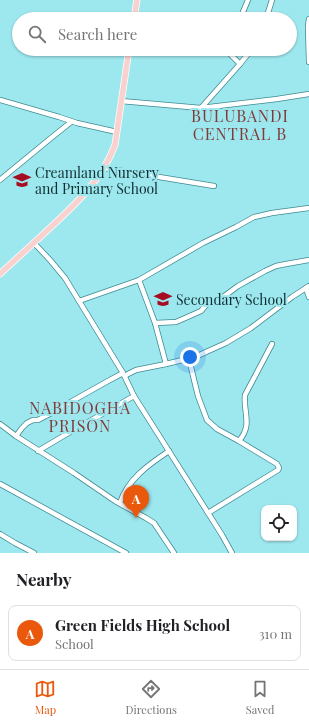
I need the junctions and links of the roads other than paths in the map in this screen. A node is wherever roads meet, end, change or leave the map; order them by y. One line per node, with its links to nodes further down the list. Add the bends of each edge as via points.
1 (137, 0): 4 (main road)
2 (248, 0): 5 (street)
3 (272, 0): 6 (street)
4 (135, 12)
5 (243, 12)
6 (268, 12)
7 (309, 19): 8 (street)
8 (308, 38): 12 (street)
9 (129, 56): 16 (main road)
10 (232, 56): 13 (street)
11 (246, 56): 13 (street)
12 (309, 62)
13 (240, 64): 17 (street)
14 (309, 94): 17 (street)
15 (0, 100): 18 (street)
16 (121, 101): 17 (street); 19 (main road)
17 (201, 108)
18 (71, 122): 19 (street); 21 (street)
19 (117, 132): 20 (main road, via 115,145)
20 (104, 168): 22 (street); 24 (main road, via 91,188)
21 (0, 180)
22 (214, 186)
23 (309, 208): 27 (street, via 254,217)
24 (34, 243): 26 (main road); 30 (street, via 65,278)
25 (309, 260): 31 (street, via 276,266 265,271 219,300 176,322)
26 (0, 274)
27 (139, 280): 30 (street); 31 (street)
28 (308, 287): 29 (street); 33 (street, via 251,328 226,343)
29 (309, 297)
30 (79, 301): 35 (street)
31 (155, 323): 34 (street)
32 (272, 344): 39 (street, via 244,395 247,419)
33 (189, 359): 34 (street); 39 (street, via 207,420 217,429)
34 (166, 364): 35 (street)
35 (124, 375): 36 (street); 38 (street, via 108,381 38,420 27,423)
36 (134, 396): 40 (street); 41 (street)
37 (0, 424): 38 (street)
38 (16, 436): 40 (street)
39 (239, 441): 44 (street, via 277,464 279,468 261,482)
40 (38, 451): 43 (street)
41 (169, 451): 43 (street, via 135,477 123,493); 44 (street)
42 (0, 484): 47 (street)
43 (120, 503): 48 (street, via 154,523)
44 (208, 513): 49 (street)
45 (0, 534): 46 (street)
46 (34, 553)
47 (126, 553)
48 (174, 553)
49 (232, 553)

